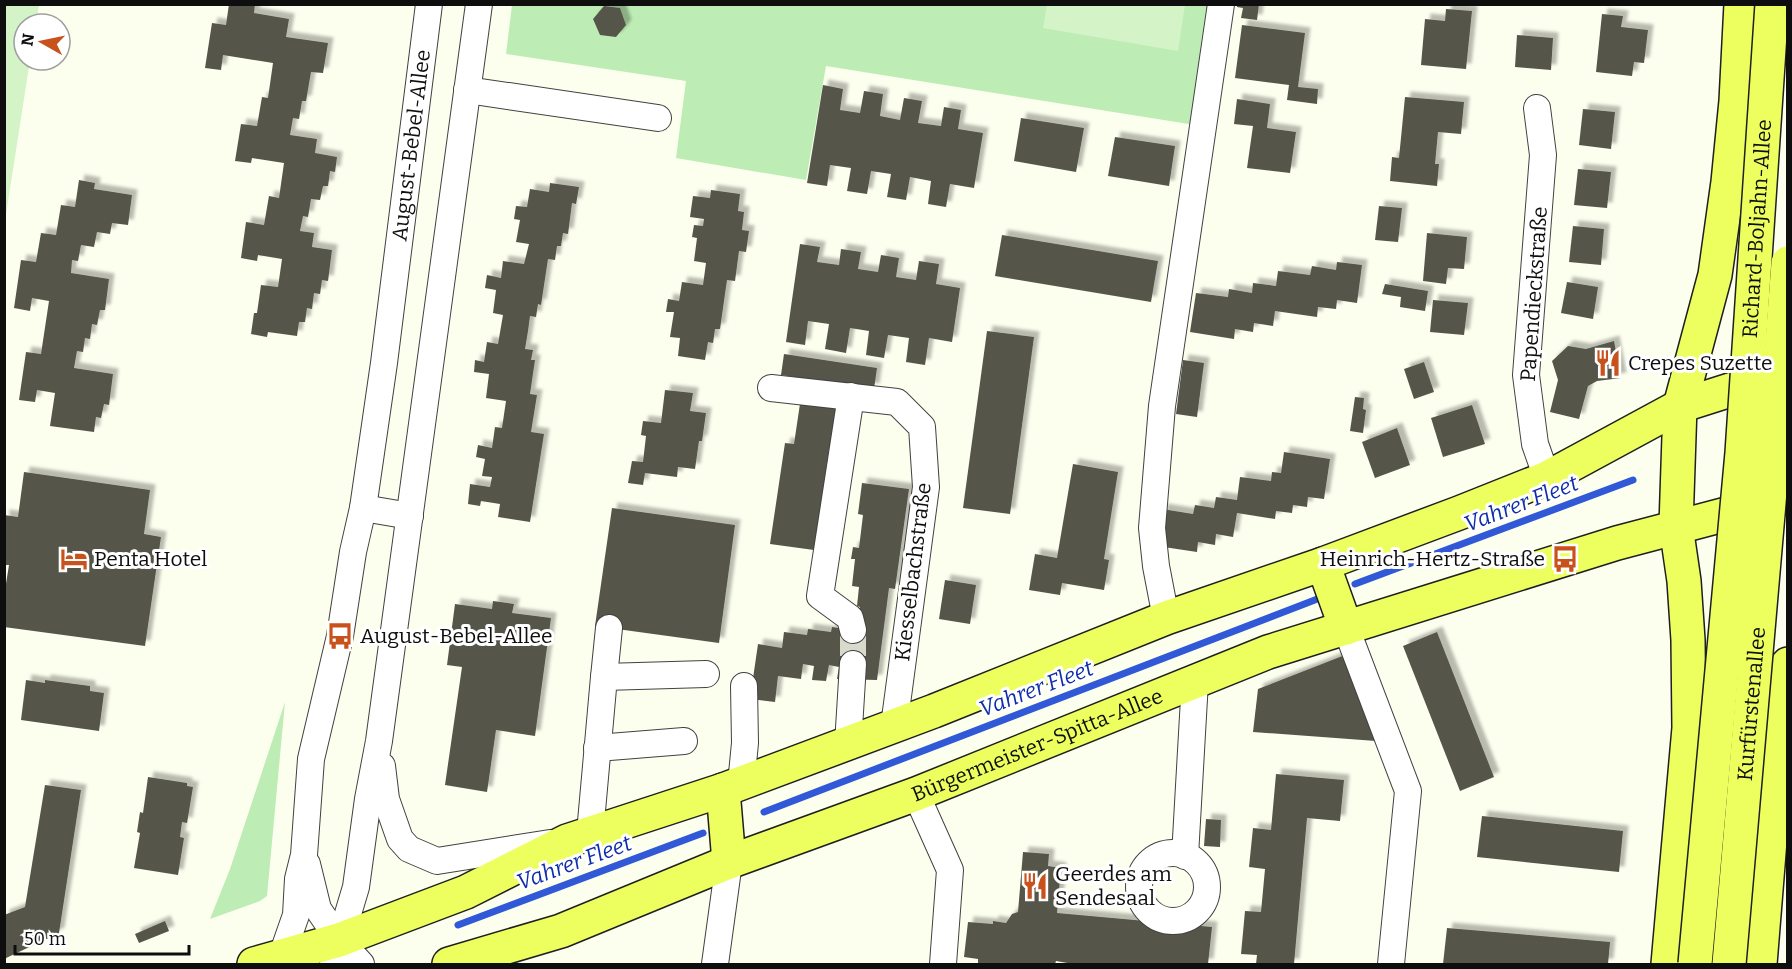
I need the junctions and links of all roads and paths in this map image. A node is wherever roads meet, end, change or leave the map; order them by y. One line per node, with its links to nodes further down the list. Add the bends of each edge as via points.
1 (429, 4): 18 (street, August-Bebel-Allee)
2 (479, 4): 6 (street)
3 (1221, 4): 22 (street, via 1162,406 1152,528)
4 (1741, 4): 13 (main road, Richard-Boljahn-Allee, via 1736,101 1715,275)
5 (1772, 4): 15 (main road, Richard-Boljahn-Allee, bridge)
6 (468, 90): 8 (street); 19 (street)
7 (1537, 108): 16 (street, Papendieckstraße, via 1543,155 1526,375 1535,444)
8 (658, 118)
9 (1788, 263): 14 (main road, Richard-Boljahn-Allee, bridge)
10 (1788, 372): 13 (main road, Bürgermeister-Spitta-Allee)
11 (771, 388): 12 (street, Kiesselbachstraße)
12 (851, 396): 24 (street, via 820,596 850,618); 31 (street, Kiesselbachstraße, via 897,402 922,427 926,486)
13 (1680, 406): 16 (main road, Bürgermeister-Spitta-Allee); 20 (main road, Richard-Boljahn-Allee)
14 (1774, 445): 51 (main road, Kurfürstenallee, bridge)
15 (1742, 453): 50 (main road, Kurfürstenallee, bridge)
16 (1546, 478): 21 (main road, Bürgermeister-Spitta-Allee, via 1459,513)
17 (1788, 491): 20 (main road, Bürgermeister-Spitta-Allee, via 1757,506)
18 (363, 508): 19 (street); 39 (street, August-Bebel-Allee, via 340,636 311,759)
19 (410, 516): 32 (street)
20 (1676, 526): 21 (main road, Bürgermeister-Spitta-Allee); 49 (main road, via 1688,640 1689,728)
21 (1333, 594): 22 (main road, Bürgermeister-Spitta-Allee); 29 (main road, Bürgermeister-Spitta-Allee, via 1268,652); 48 (street, via 1408,791)
22 (1166, 618): 31 (main road, Bürgermeister-Spitta-Allee)
23 (609, 628): 28 (street)
24 (853, 630)
25 (853, 664): 34 (street)
26 (1788, 664): 52 (main road, Kurfürstenallee)
27 (706, 674): 28 (street)
28 (603, 677): 35 (street)
29 (1195, 681): 37 (main road, Bürgermeister-Spitta-Allee); 40 (street)
30 (744, 686): 36 (street, via 745,743)
31 (894, 726): 34 (main road, Bürgermeister-Spitta-Allee)
32 (379, 741): 38 (street, via 386,799 400,839 409,849 437,861); 42 (street, via 356,887)
33 (684, 741): 35 (street)
34 (848, 744): 36 (main road, Bürgermeister-Spitta-Allee)
35 (597, 747): 38 (street)
36 (732, 787): 38 (main road, Bürgermeister-Spitta-Allee); 41 (main road)
37 (916, 794): 41 (main road, Bürgermeister-Spitta-Allee); 47 (street, via 950,870)
38 (578, 837): 42 (main road, Bürgermeister-Spitta-Allee)
39 (304, 855): 42 (street, August-Bebel-Allee, via 318,909); 43 (street, August-Bebel-Allee, via 297,879 296,915)
40 (1185, 856)
41 (729, 862): 45 (main road, Bürgermeister-Spitta-Allee, via 561,931); 46 (street)
42 (336, 952): 43 (main road, Bürgermeister-Spitta-Allee); 44 (street, August-Bebel-Allee)
43 (267, 961)
44 (361, 964)
45 (449, 964)
46 (715, 964)
47 (943, 964)
48 (1391, 964)
49 (1668, 964)
50 (1695, 964)
51 (1730, 964)
52 (1760, 964)

